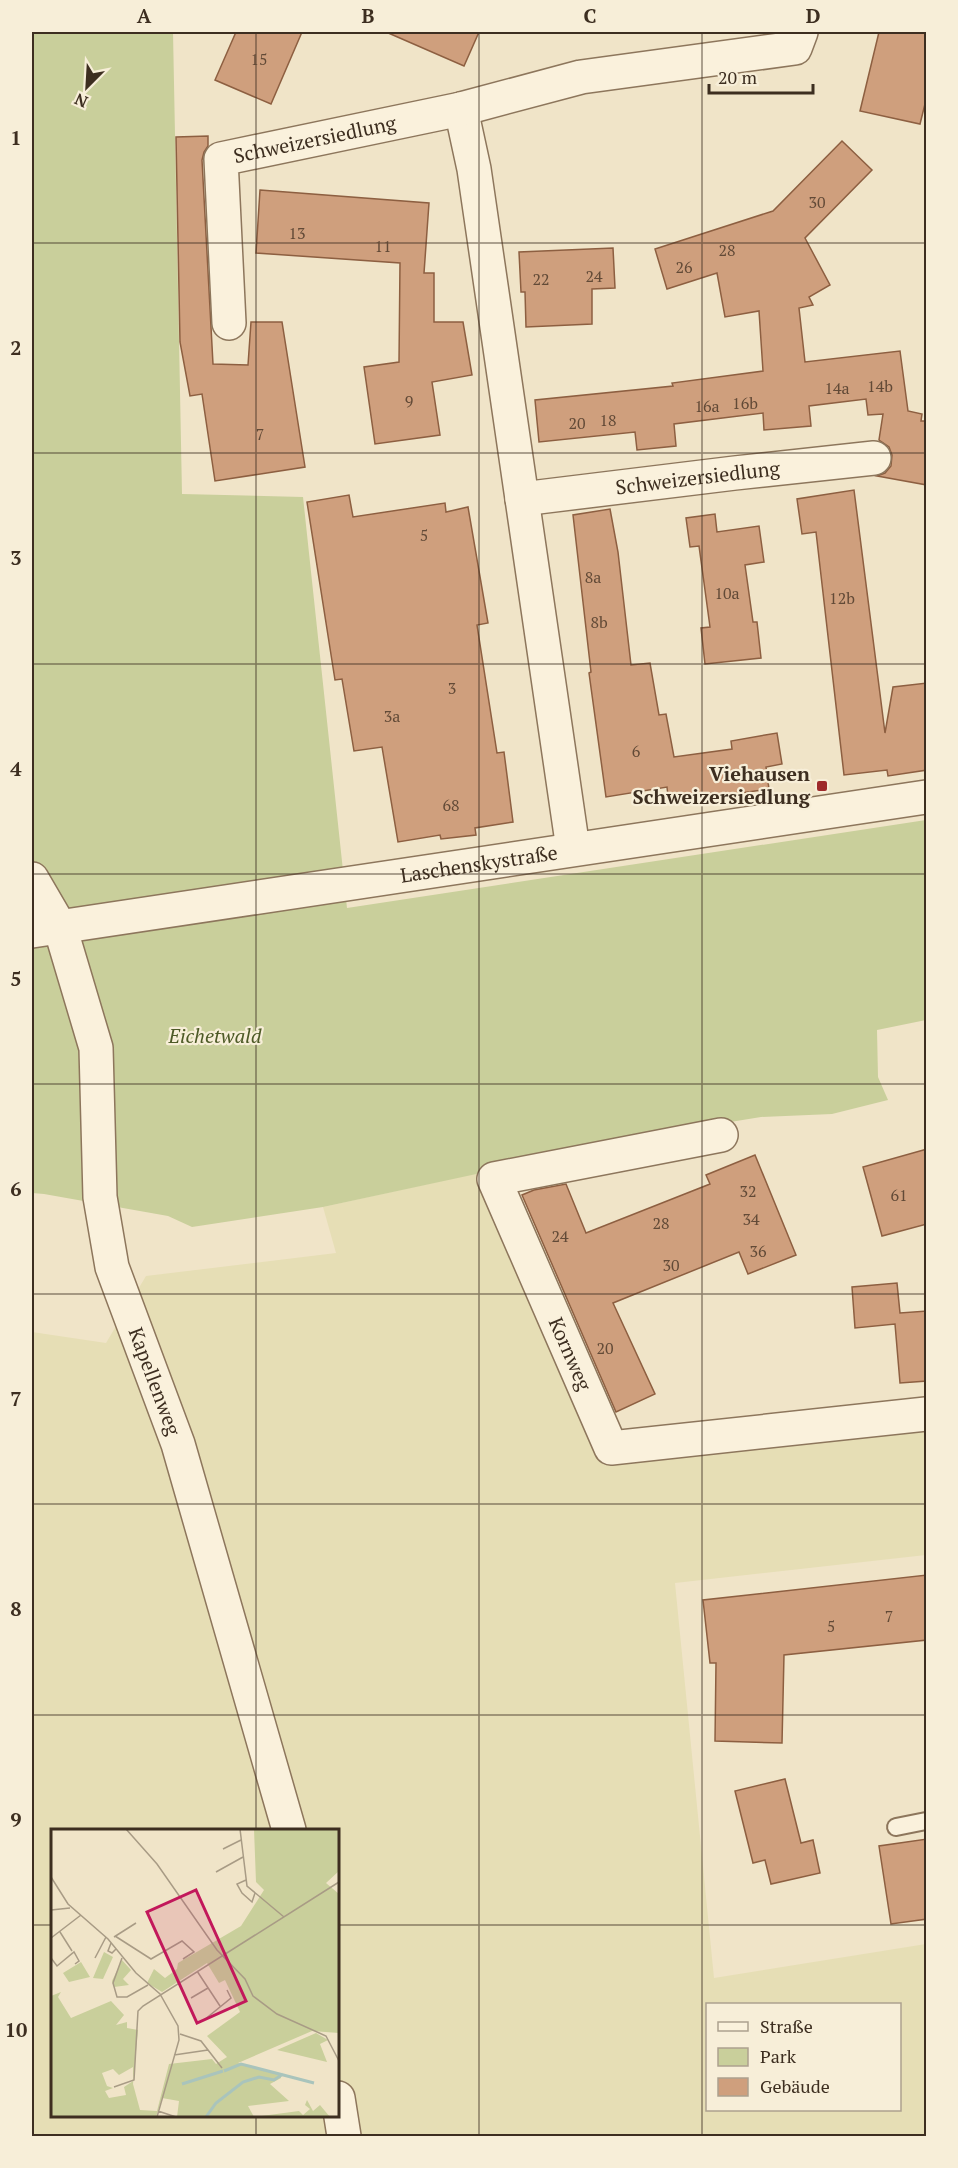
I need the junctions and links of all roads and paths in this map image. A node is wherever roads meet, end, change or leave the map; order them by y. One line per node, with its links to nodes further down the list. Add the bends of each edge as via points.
1 (801, 32): 2 (street, Schweizersiedlung, via 795,48 581,77)
2 (461, 109): 3 (street, Schweizersiedlung, via 221,159); 5 (street, via 474,169)
3 (229, 323)
4 (874, 458): 5 (street, Schweizersiedlung)
5 (522, 499): 7 (street)
6 (927, 797): 7 (street, Laschenskystraße)
7 (573, 849): 9 (street, Laschenskystraße)
8 (32, 879): 9 (street, Kapellenweg)
9 (46, 929): 14 (street, Kapellenweg, via 96,1048 100,1197 112,1267 178,1444)
10 (721, 1135): 11 (street, Kornweg, via 494,1179 611,1448)
11 (927, 1414)
12 (927, 1821): 13 (lane)
13 (896, 1827)
14 (289, 1829)
15 (339, 2104): 16 (street)
16 (344, 2136)

